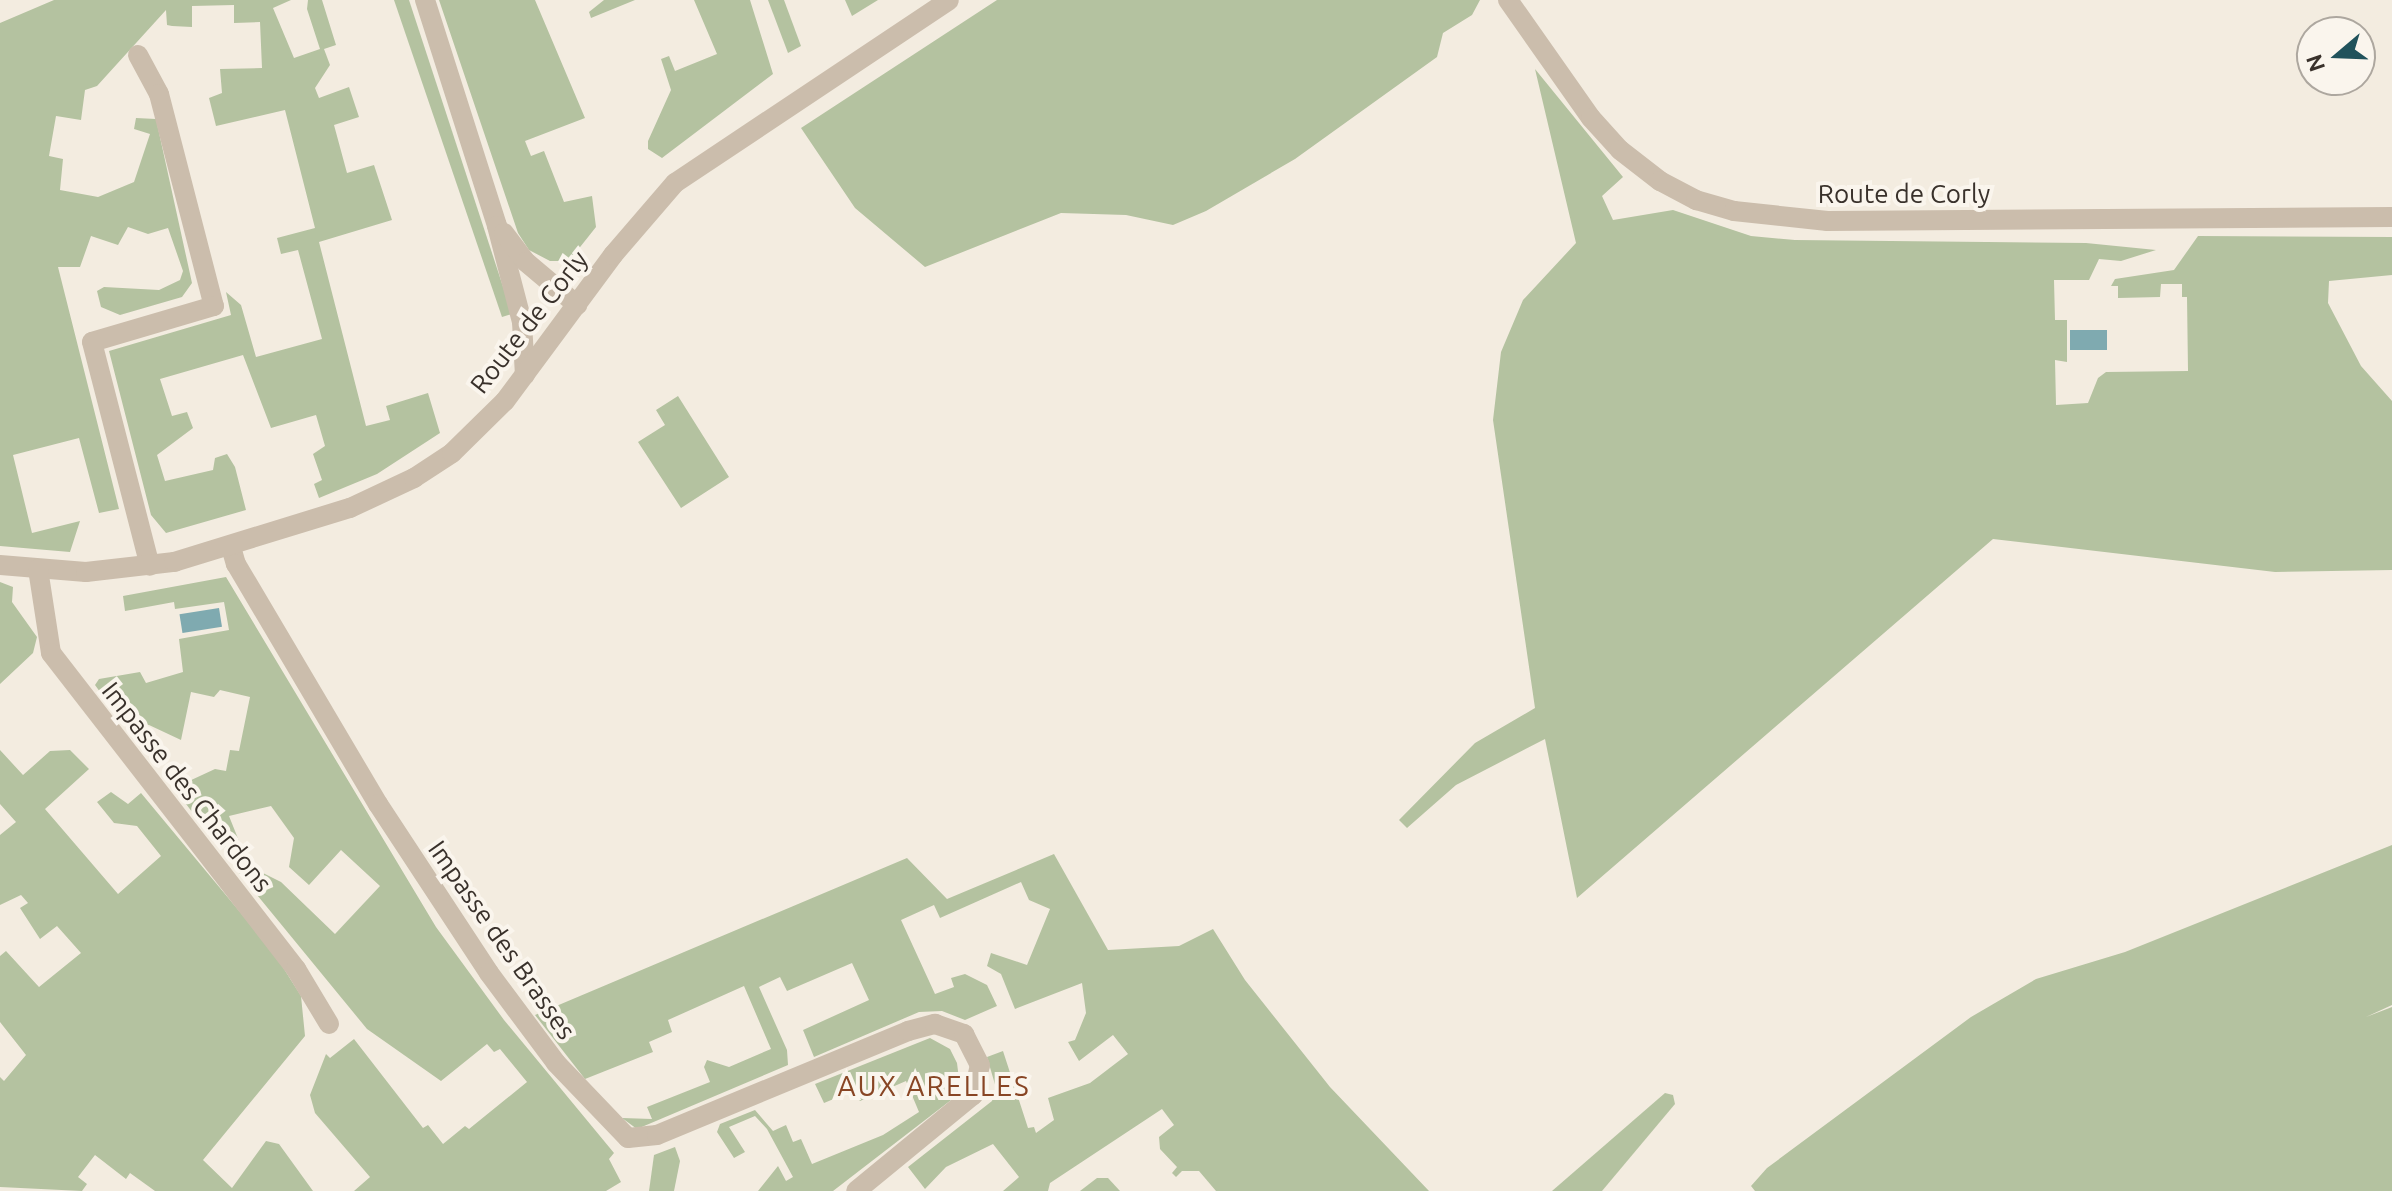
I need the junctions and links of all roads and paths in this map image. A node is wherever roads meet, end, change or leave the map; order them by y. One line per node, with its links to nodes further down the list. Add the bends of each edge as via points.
1 (425, 0): 5 (street)
2 (949, 0): 7 (street, Route de Corly, via 675,183)
3 (1508, 0): 6 (street, Route de Corly, via 1591,118 1620,150 1660,181 1696,200 1734,211 1827,221)
4 (138, 55): 11 (street, via 159,94 214,306 92,342)
5 (493, 212): 7 (street, via 526,262); 8 (street, via 522,322)
6 (2392, 217)
7 (577, 305): 8 (street, Route de Corly)
8 (525, 375): 9 (street, Route de Corly, via 452,453 414,478 350,508)
9 (231, 547): 11 (street, Route de Corly); 14 (street, Impasse des Brasses, via 236,564 378,804 489,973 556,1063 628,1138 657,1135 908,1031 935,1024 964,1034 980,1065 973,1095)
10 (0, 565): 12 (street, Route de Corly)
11 (150, 566): 12 (street, Route de Corly, via 86,572)
12 (38, 569): 13 (street, Impasse des Chardons, via 51,653 296,969)
13 (329, 1024)
14 (856, 1191)

